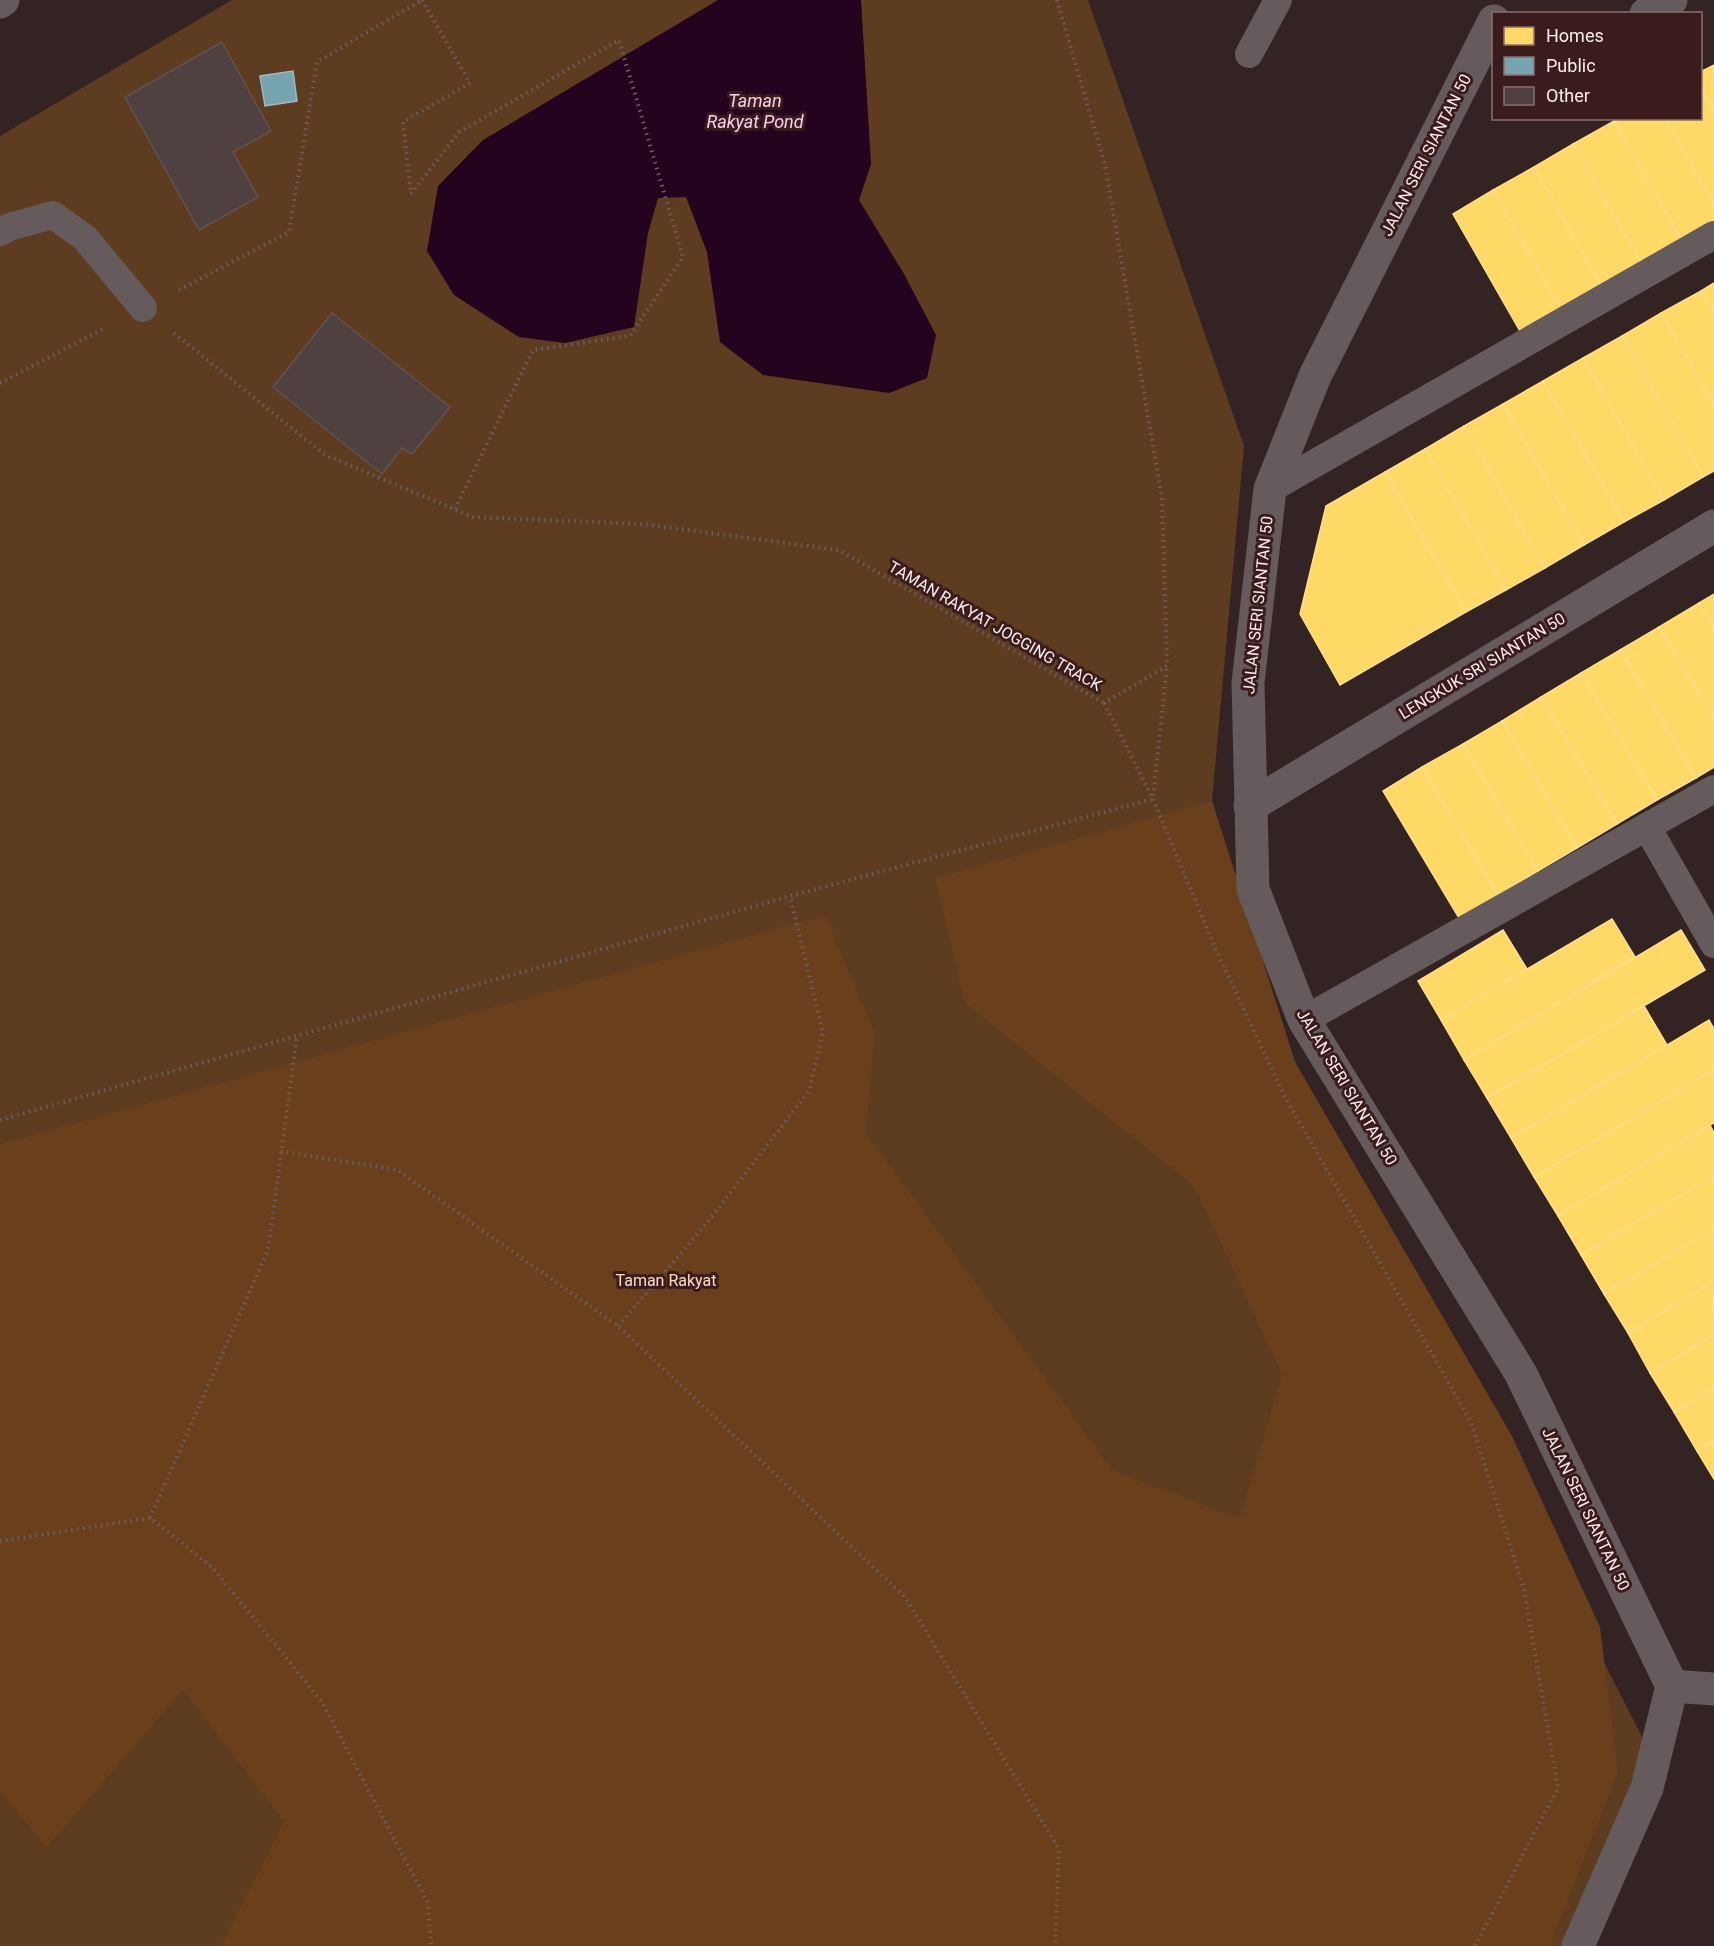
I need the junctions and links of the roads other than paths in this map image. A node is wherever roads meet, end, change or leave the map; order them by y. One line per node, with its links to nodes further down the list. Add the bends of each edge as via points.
1 (1278, 0): 5 (lane)
2 (1671, 0): 3 (street)
3 (1650, 12)
4 (1492, 25): 9 (street, JALAN SERI SIANTAN 50, via 1314,376)
5 (1249, 54)
6 (0, 232): 8 (lane, via 53,215 85,238)
7 (1714, 235): 9 (lane)
8 (143, 308)
9 (1270, 489): 12 (street, JALAN SERI SIANTAN 50, via 1248,683)
10 (1714, 526): 12 (street, LENGKUK SRI SIANTAN 50)
11 (1714, 789): 13 (lane)
12 (1250, 806): 15 (street, JALAN SERI SIANTAN 50, via 1253,889)
13 (1647, 827): 14 (lane); 15 (lane)
14 (1714, 945)
15 (1304, 1020): 16 (street, JALAN SERI SIANTAN 50, via 1521,1374)
16 (1672, 1686): 17 (street); 18 (street, via 1647,1788)
17 (1714, 1689)
18 (1578, 1946)

